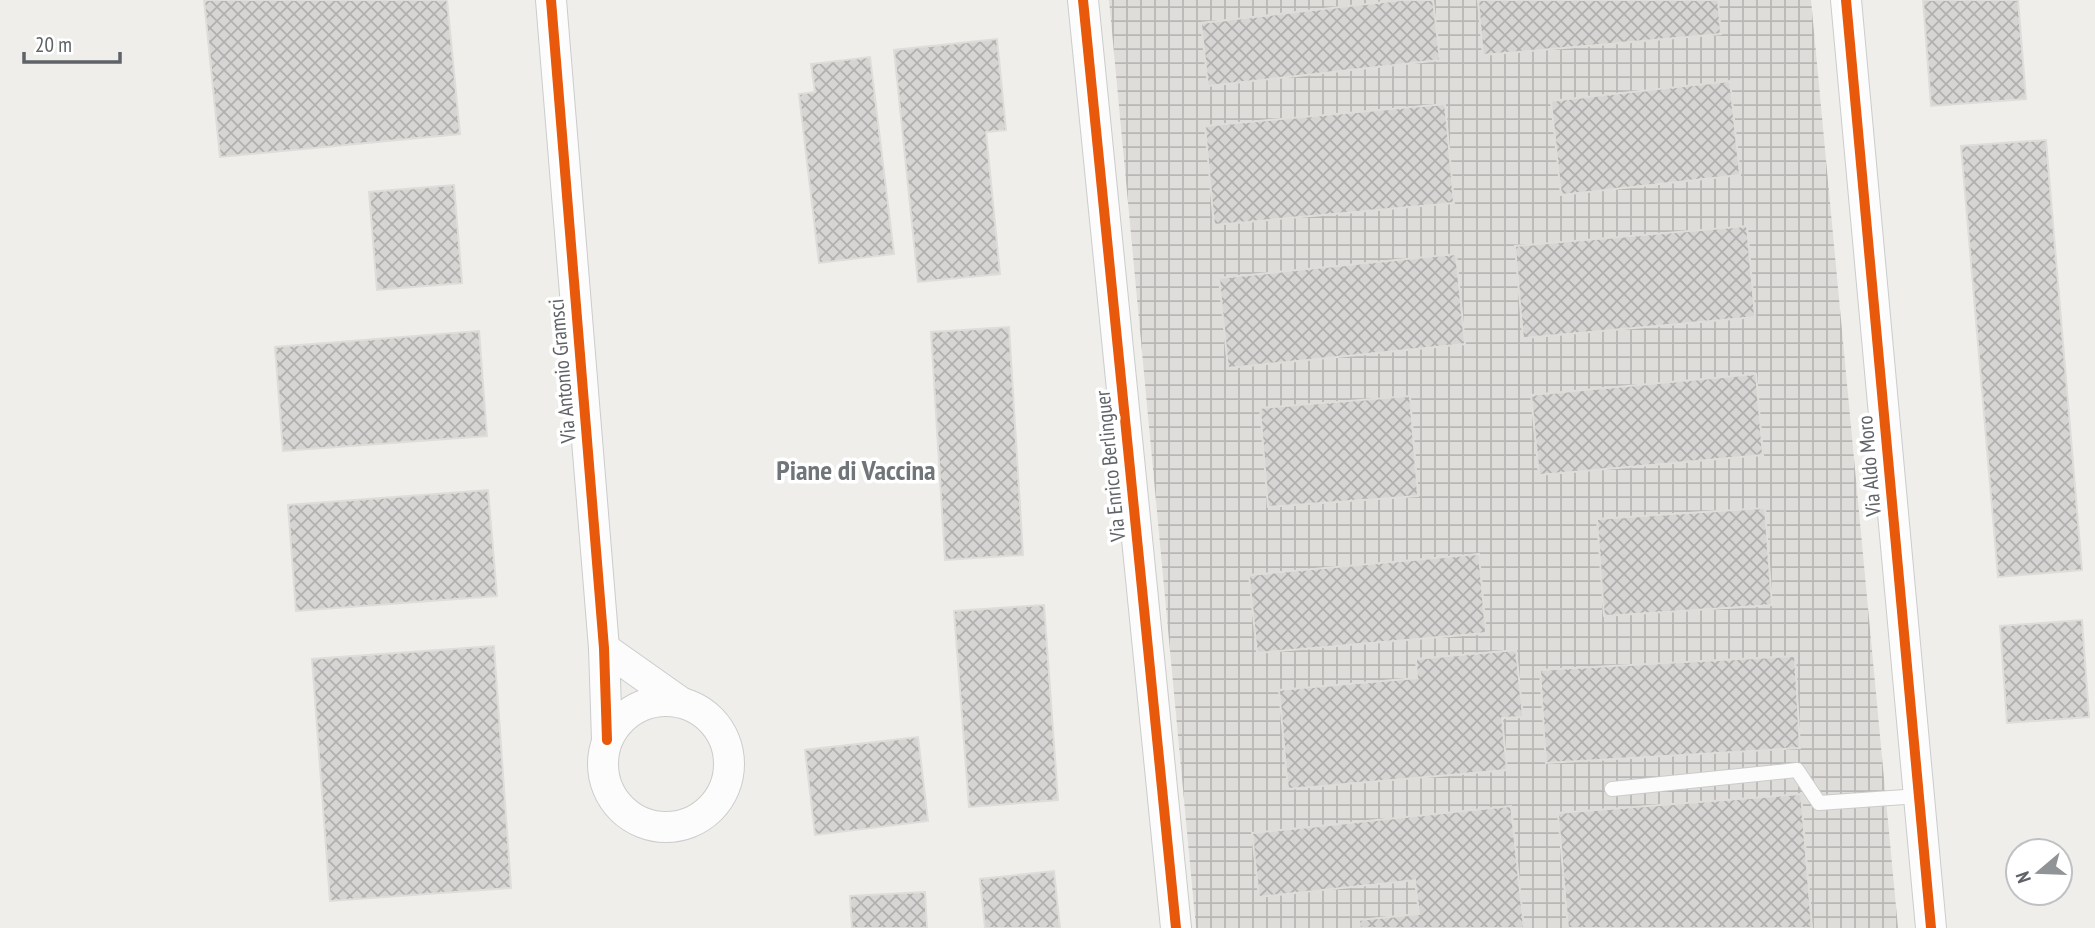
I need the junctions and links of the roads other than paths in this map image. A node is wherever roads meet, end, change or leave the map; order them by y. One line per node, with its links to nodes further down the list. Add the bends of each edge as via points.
1 (551, 0): 4 (street, Via Antonio Gramsci)
2 (1083, 0): 9 (street, Via Enrico Berlinguer)
3 (1846, 0): 8 (street, Via Aldo Moro)
4 (604, 648): 5 (street, Via Antonio Gramsci); 6 (street, Via Antonio Gramsci)
5 (680, 701): 6 (street, via 662,700 636,708 616,724); 6 (street, Via Antonio Gramsci, via 700,709 717,724 727,744 726,788 697,820 676,827 654,826 633,818 616,803 606,784 603,761)
6 (607, 740)
7 (1612, 789): 8 (lane, via 1797,770 1819,803)
8 (1919, 796): 10 (street, Via Aldo Moro)
9 (1176, 928)
10 (1931, 928)

